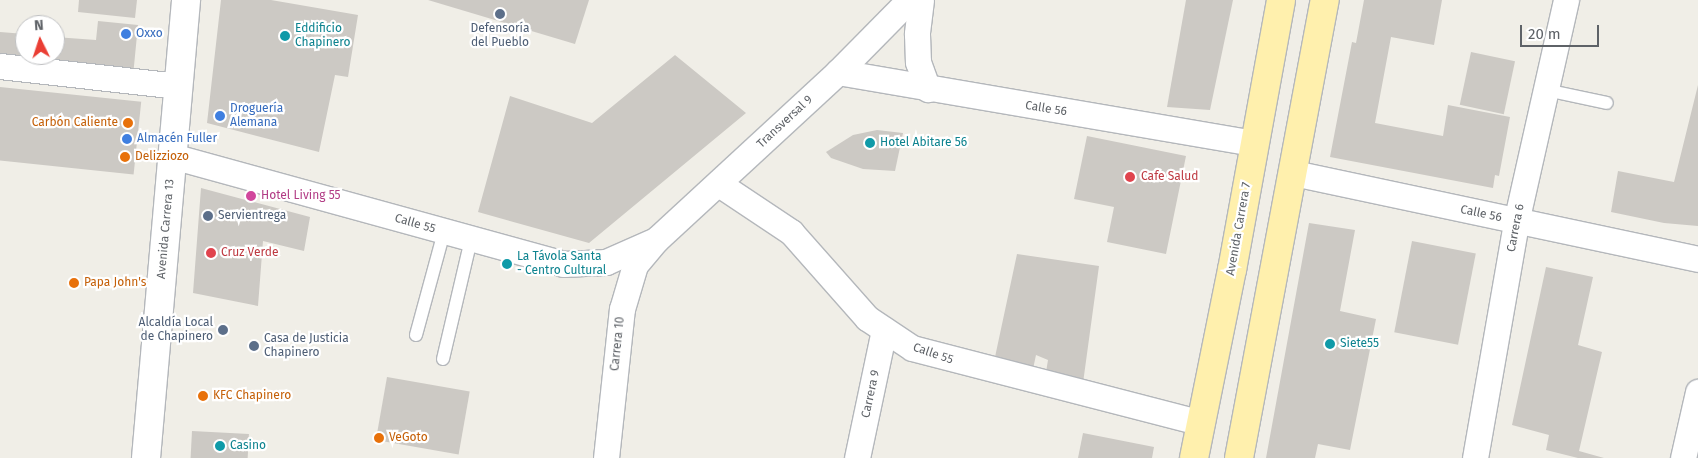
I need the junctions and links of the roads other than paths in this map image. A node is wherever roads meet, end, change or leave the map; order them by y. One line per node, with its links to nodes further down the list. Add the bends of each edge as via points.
1 (186, 0): 9 (main road, Avenida Carrera 13)
2 (909, 0): 8 (street, Transversal 9)
3 (921, 0): 10 (street, via 916,34 918,62)
4 (1281, 0): 13 (main road, Avenida Carrera 7)
5 (1325, 0): 15 (main road)
6 (1566, 0): 11 (street, Carrera 6)
7 (0, 66): 9 (street)
8 (838, 72): 10 (street, Calle 56); 16 (street, Transversal 9)
9 (178, 86): 14 (main road, Avenida Carrera 13)
10 (928, 90): 13 (street, Calle 56)
11 (1546, 90): 12 (lane); 17 (street, Carrera 6)
12 (1607, 103)
13 (1255, 143): 26 (main road, Avenida Carrera 7)
14 (172, 156): 18 (street, Calle 55); 27 (main road, Avenida Carrera 13)
15 (1294, 173): 17 (street, Calle 56); 31 (main road)
16 (719, 184): 19 (street, Transversal 9); 22 (street, Calle 55, via 791,232 867,318)
17 (1516, 222): 21 (street, Calle 56); 32 (street, Carrera 6)
18 (444, 232): 20 (street, Calle 55); 23 (lane)
19 (657, 239): 20 (street, Calle 55, via 606,262 586,265 564,264); 28 (street, Carrera 10, via 635,264 626,289)
20 (471, 240): 24 (lane)
21 (1698, 259)
22 (884, 330): 26 (street, Calle 55, via 912,348 941,358); 29 (street, Carrera 9)
23 (416, 335)
24 (443, 359)
25 (1698, 392): 33 (street)
26 (1201, 423): 30 (main road, Avenida Carrera 7)
27 (146, 458)
28 (606, 458)
29 (857, 458)
30 (1194, 458)
31 (1238, 458)
32 (1475, 458)
33 (1682, 458)

